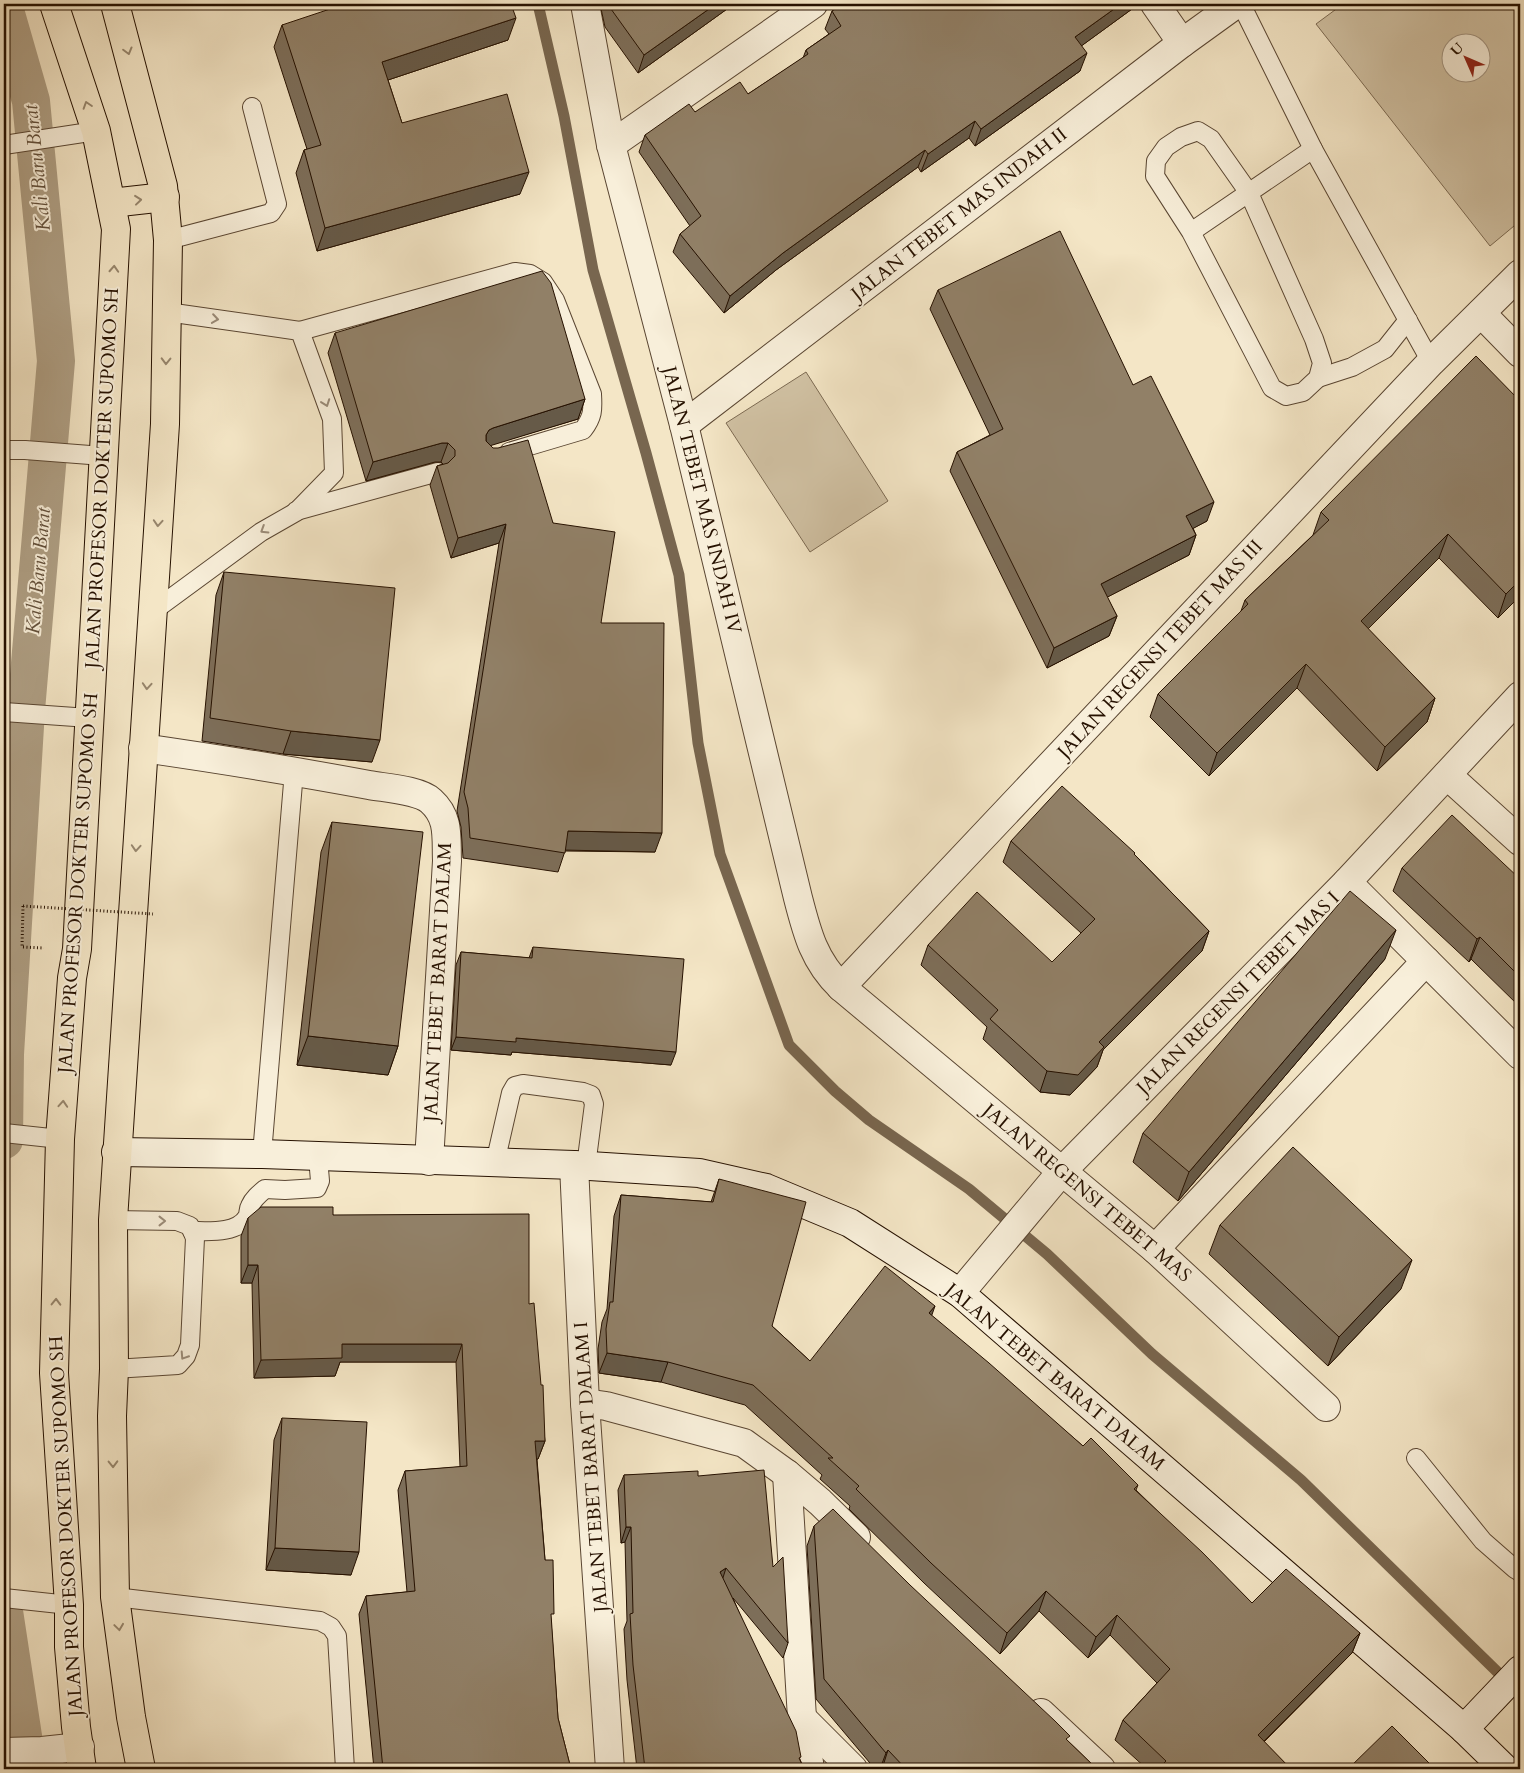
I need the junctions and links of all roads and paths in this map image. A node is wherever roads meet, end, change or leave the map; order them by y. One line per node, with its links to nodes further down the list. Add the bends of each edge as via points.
1 (54, 4): 10 (main road, JALAN PROFESOR DOKTER SUPOMO SH, one-way to 1)
2 (115, 4): 15 (main road, one-way to 15)
3 (586, 4): 12 (street, JALAN TEBET MAS INDAH IV)
4 (812, 4): 12 (street)
5 (1155, 4): 8 (street)
6 (1236, 4): 8 (street, JALAN TEBET MAS INDAH II)
7 (1241, 4): 13 (lane)
8 (1182, 43): 27 (street, JALAN TEBET MAS INDAH II)
9 (252, 107): 18 (lane, via 277,204 271,213)
10 (96, 131): 11 (lane); 16 (main road, JALAN PROFESOR DOKTER SUPOMO SH)
11 (10, 145)
12 (612, 145): 27 (street, JALAN TEBET MAS INDAH IV)
13 (1313, 149): 14 (lane); 22 (lane)
14 (1249, 193): 17 (lane); 17 (lane, via 1211,139 1198,131 1166,147 1156,161 1155,176); 26 (lane, via 1314,339 1322,363)
15 (165, 197): 16 (main road, one-way to 15); 18 (main road)
16 (111, 203): 29 (main road, JALAN PROFESOR DOKTER SUPOMO SH, one-way to 16, via 116,229)
17 (1191, 232): 26 (lane, via 1272,388 1286,396 1303,392)
18 (168, 240): 20 (main road)
19 (1520, 274): 21 (street, JALAN REGENSI TEBET MAS III)
20 (167, 312): 23 (lane, one-way to 23); 33 (main road, one-way to 33, via 165,424)
21 (1481, 313): 24 (street); 25 (street, JALAN REGENSI TEBET MAS III)
22 (1408, 320): 25 (lane); 26 (lane, via 1385,349 1352,367)
23 (300, 331): 30 (lane, via 515,272 530,274 543,282 556,300 592,394 591,420 583,430); 32 (lane, one-way to 32, via 332,419 334,473)
24 (1520, 353)
25 (1431, 362): 45 (street, JALAN REGENSI TEBET MAS III)
26 (1318, 378)
27 (684, 426): 45 (street, JALAN TEBET MAS INDAH IV, via 807,934 817,958)
28 (4, 450): 29 (lane)
29 (93, 456): 36 (main road, JALAN PROFESOR DOKTER SUPOMO SH)
30 (489, 457)
31 (438, 472): 32 (lane)
32 (296, 512): 33 (lane, one-way to 33, via 261,532)
33 (152, 612): 37 (main road, one-way to 37)
34 (1520, 696): 39 (street, JALAN REGENSI TEBET MAS I)
35 (4, 712): 36 (lane)
36 (89, 718): 43 (main road, JALAN PROFESOR DOKTER SUPOMO SH)
37 (143, 748): 38 (street, JALAN TEBET BARAT DALAM); 49 (main road, one-way to 49)
38 (294, 770): 50 (lane); 52 (street, JALAN TEBET BARAT DALAM, via 422,795 435,805 445,820 447,861)
39 (1447, 775): 40 (street); 41 (street, JALAN REGENSI TEBET MAS I)
40 (1520, 841)
41 (1347, 882): 44 (street); 55 (street, JALAN REGENSI TEBET MAS I)
42 (153, 914): 43 (path, bridge, via 23,906 22,947)
43 (77, 949): 48 (main road, JALAN PROFESOR DOKTER SUPOMO SH, one-way to 43)
44 (1426, 960): 46 (street); 58 (street)
45 (841, 987): 55 (street, JALAN REGENSI TEBET MAS)
46 (1520, 1054)
47 (4, 1133): 48 (lane)
48 (60, 1139): 69 (main road, JALAN PROFESOR DOKTER SUPOMO SH, one-way to 48, via 54,1373)
49 (116, 1152): 50 (street, JALAN TEBET BARAT DALAM); 56 (main road)
50 (262, 1154): 51 (street, JALAN TEBET BARAT DALAM)
51 (318, 1157): 52 (street, JALAN TEBET BARAT DALAM); 57 (lane, via 320,1181 317,1188 265,1189 254,1198 247,1217 238,1226 218,1232)
52 (430, 1161): 53 (street, JALAN TEBET BARAT DALAM)
53 (495, 1162): 54 (street, JALAN TEBET BARAT DALAM); 54 (lane, via 511,1093 515,1086 523,1084 592,1095 594,1104)
54 (580, 1165): 59 (street, JALAN TEBET BARAT DALAM, via 699,1172 766,1188 850,1223); 61 (street, JALAN TEBET BARAT DALAM I)
55 (1062, 1171): 58 (street, JALAN REGENSI TEBET MAS); 59 (street, JALAN REGENSI TEBET MAS I)
56 (113, 1220): 57 (lane, one-way to 57, via 177,1221 190,1226); 60 (main road)
57 (192, 1231): 60 (lane, one-way to 60, via 195,1238 190,1345 186,1356 178,1365)
58 (1155, 1249): 62 (street, JALAN REGENSI TEBET MAS)
59 (966, 1285): 73 (street, JALAN TEBET BARAT DALAM)
60 (114, 1369): 67 (main road, one-way to 67)
61 (585, 1403): 64 (street, via 744,1443); 78 (street, JALAN TEBET BARAT DALAM I)
62 (1326, 1406)
63 (1416, 1458): 66 (lane, via 1483,1541)
64 (787, 1474): 65 (street); 72 (street)
65 (871, 1553)
66 (1520, 1572)
67 (115, 1597): 76 (main road, one-way to 76); 77 (lane, via 320,1621 331,1627 337,1636)
68 (11, 1599): 69 (lane)
69 (68, 1605): 75 (main road, JALAN PROFESOR DOKTER SUPOMO SH, via 69,1647)
70 (1520, 1670): 73 (street)
71 (1022, 1695): 81 (street)
72 (802, 1718): 79 (street); 80 (street)
73 (1464, 1729): 82 (street, JALAN TEBET BARAT DALAM)
74 (4, 1752): 75 (street, via 42,1751)
75 (81, 1758)
76 (141, 1769)
77 (344, 1769)
78 (610, 1769)
79 (810, 1769)
80 (853, 1769)
81 (1101, 1769)
82 (1505, 1769)

